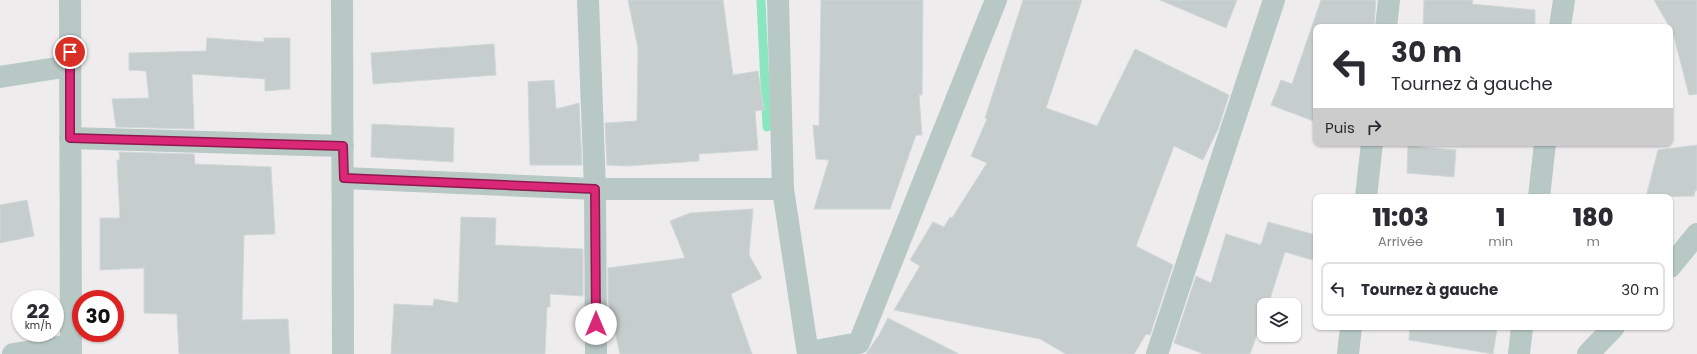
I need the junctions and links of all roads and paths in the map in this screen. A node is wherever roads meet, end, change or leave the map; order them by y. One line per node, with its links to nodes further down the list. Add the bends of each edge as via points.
1 (70, 0): 11 (street)
2 (342, 0): 14 (street)
3 (588, 0): 18 (street)
4 (778, 0): 19 (street)
5 (996, 0): 28 (street, via 859,343)
6 (1274, 0): 32 (street)
7 (1389, 0): 9 (street)
8 (1564, 0): 10 (street)
9 (1386, 24)
10 (1560, 24)
11 (70, 66): 12 (street); 13 (street)
12 (0, 77)
13 (70, 138): 14 (street); 27 (street)
14 (343, 146): 17 (street)
15 (1372, 146): 20 (street)
16 (1546, 146): 21 (street)
17 (344, 178): 18 (street); 30 (street)
18 (595, 189): 19 (street); 31 (street)
19 (783, 189): 28 (street)
20 (1366, 194)
21 (1539, 194)
22 (1697, 234): 23 (street)
23 (1673, 263)
24 (1351, 330): 33 (street)
25 (1522, 330): 34 (street)
26 (1611, 330): 35 (street)
27 (71, 349): 29 (street)
28 (809, 353)
29 (13, 354)
30 (343, 354)
31 (596, 354)
32 (1157, 354)
33 (1348, 354)
34 (1519, 354)
35 (1588, 354)

